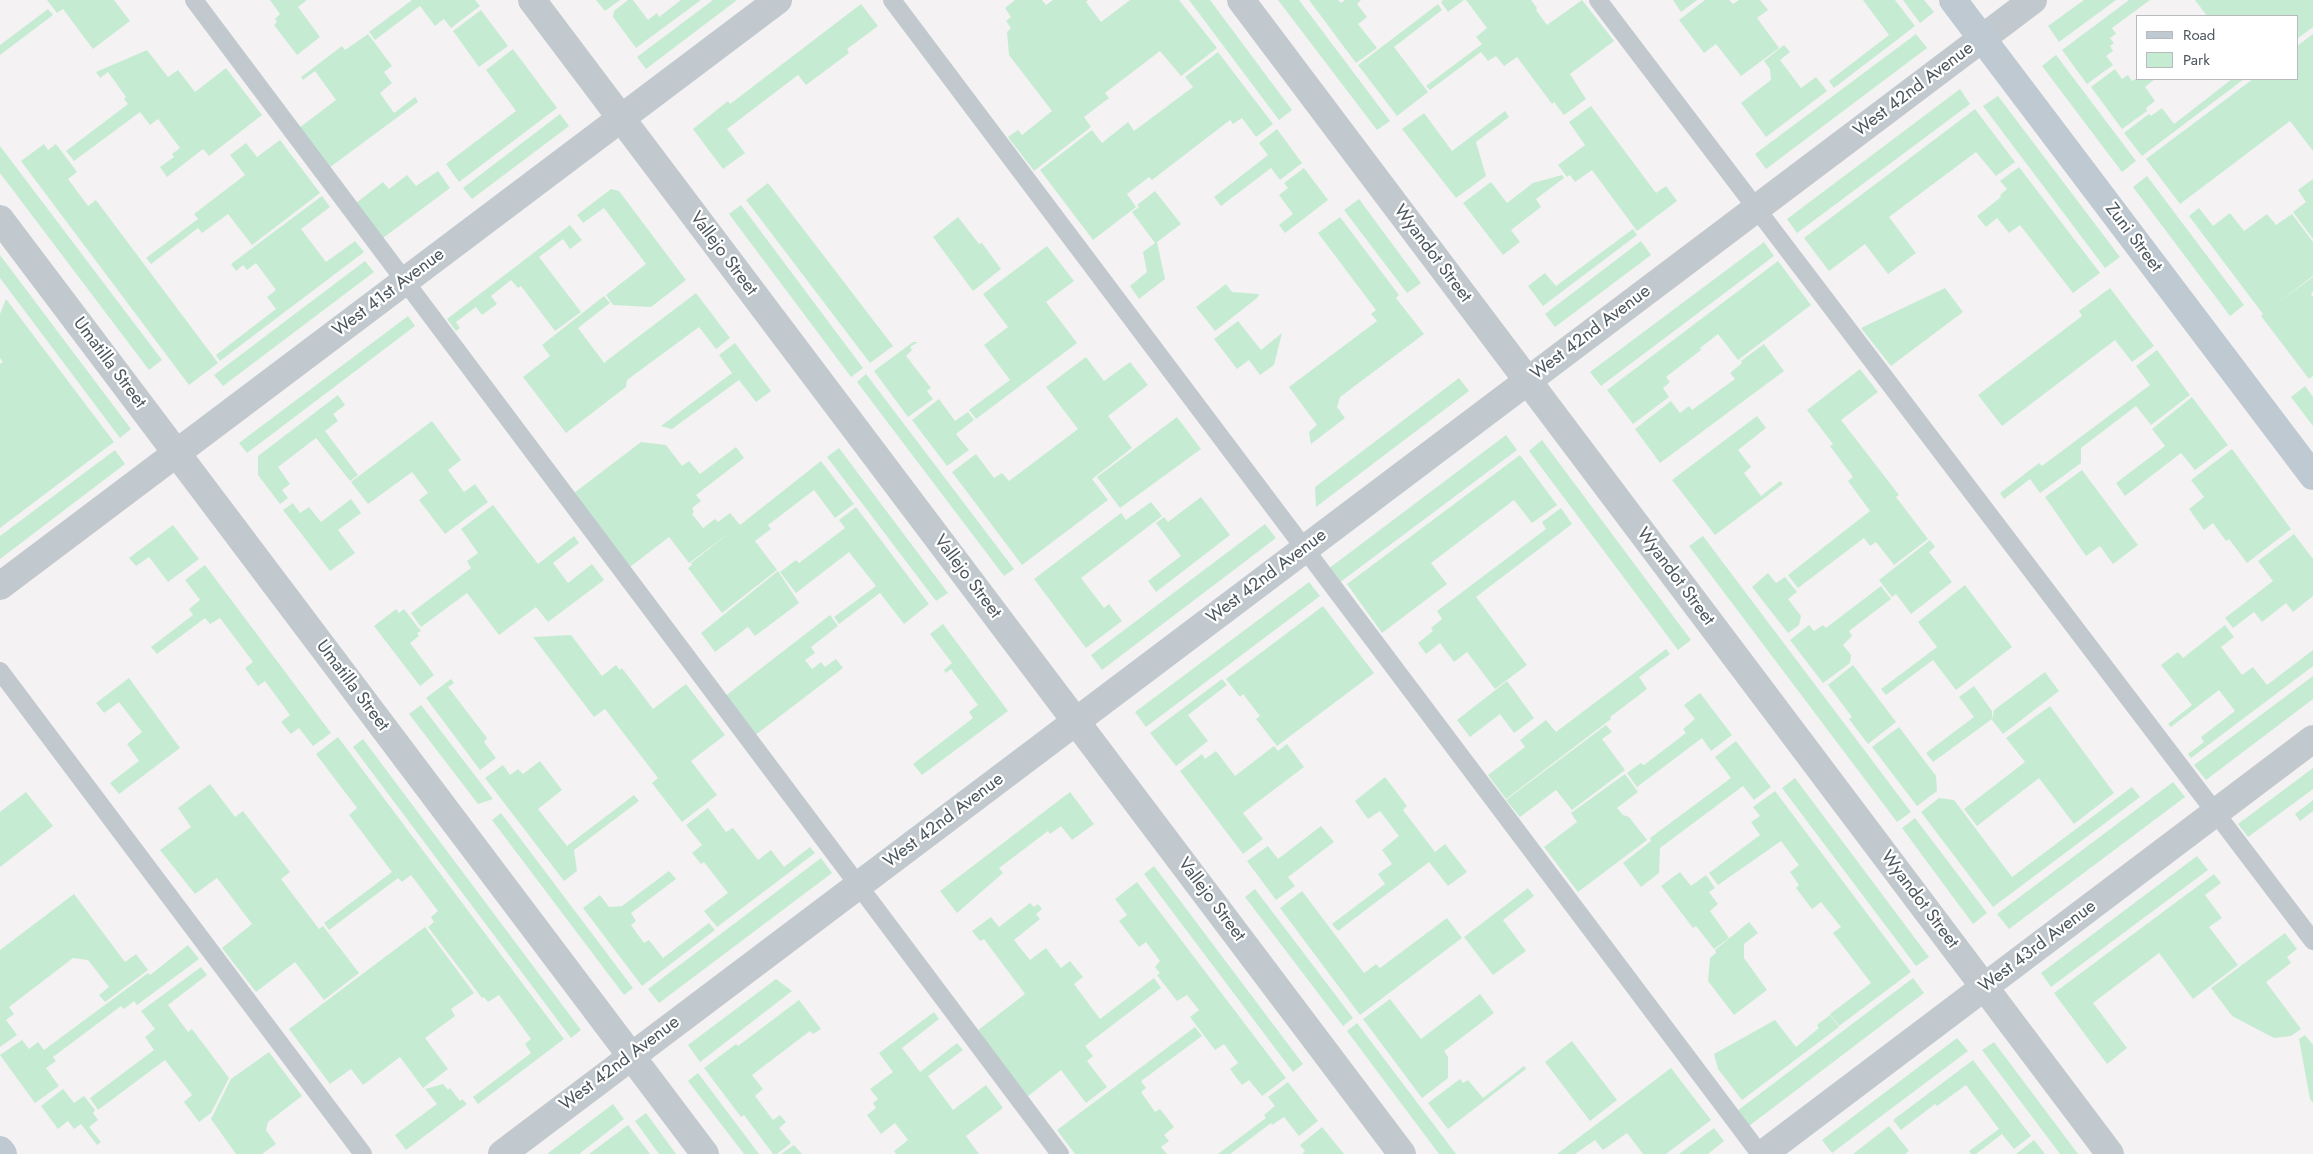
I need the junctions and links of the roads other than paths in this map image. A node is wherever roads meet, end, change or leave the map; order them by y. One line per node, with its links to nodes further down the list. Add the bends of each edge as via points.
1 (194, 0): 13 (lane)
2 (532, 0): 10 (street, Vallejo Street)
3 (778, 0): 10 (street, West 41st Avenue)
4 (892, 0): 17 (lane)
5 (1241, 0): 14 (street, Wyandot Street)
6 (1598, 0): 11 (lane)
7 (1953, 0): 9 (street, Zuni Street)
8 (2033, 0): 9 (street, West 42nd Avenue)
9 (1982, 38): 11 (street, West 42nd Avenue); 16 (street, Zuni Street)
10 (621, 118): 13 (street, West 41st Avenue); 20 (street, Vallejo Street)
11 (1756, 208): 14 (street, West 42nd Avenue); 22 (lane)
12 (0, 218): 15 (street, Umatilla Street)
13 (405, 281): 15 (street, West 41st Avenue); 23 (lane)
14 (1528, 381): 17 (street, West 42nd Avenue); 25 (street, Wyandot Street)
15 (177, 453): 18 (street, West 41st Avenue); 26 (street, Umatilla Street)
16 (2313, 476)
17 (1305, 549): 20 (street, West 42nd Avenue); 34 (lane)
18 (0, 586)
19 (0, 671): 29 (lane)
20 (1076, 721): 23 (street, West 42nd Avenue); 33 (street, Vallejo Street)
21 (2313, 739): 22 (street, West 43rd Avenue)
22 (2216, 813): 24 (lane); 25 (street, West 43rd Avenue)
23 (858, 885): 26 (street, West 42nd Avenue); 32 (lane)
24 (2313, 941)
25 (1984, 987): 34 (street, West 43rd Avenue); 35 (street, Wyandot Street)
26 (631, 1056): 30 (street, West 42nd Avenue); 31 (street, Umatilla Street)
27 (0, 1150): 28 (street)
28 (3, 1154)
29 (363, 1154)
30 (502, 1154)
31 (705, 1154)
32 (1060, 1154)
33 (1402, 1154)
34 (1761, 1154)
35 (2110, 1154)

